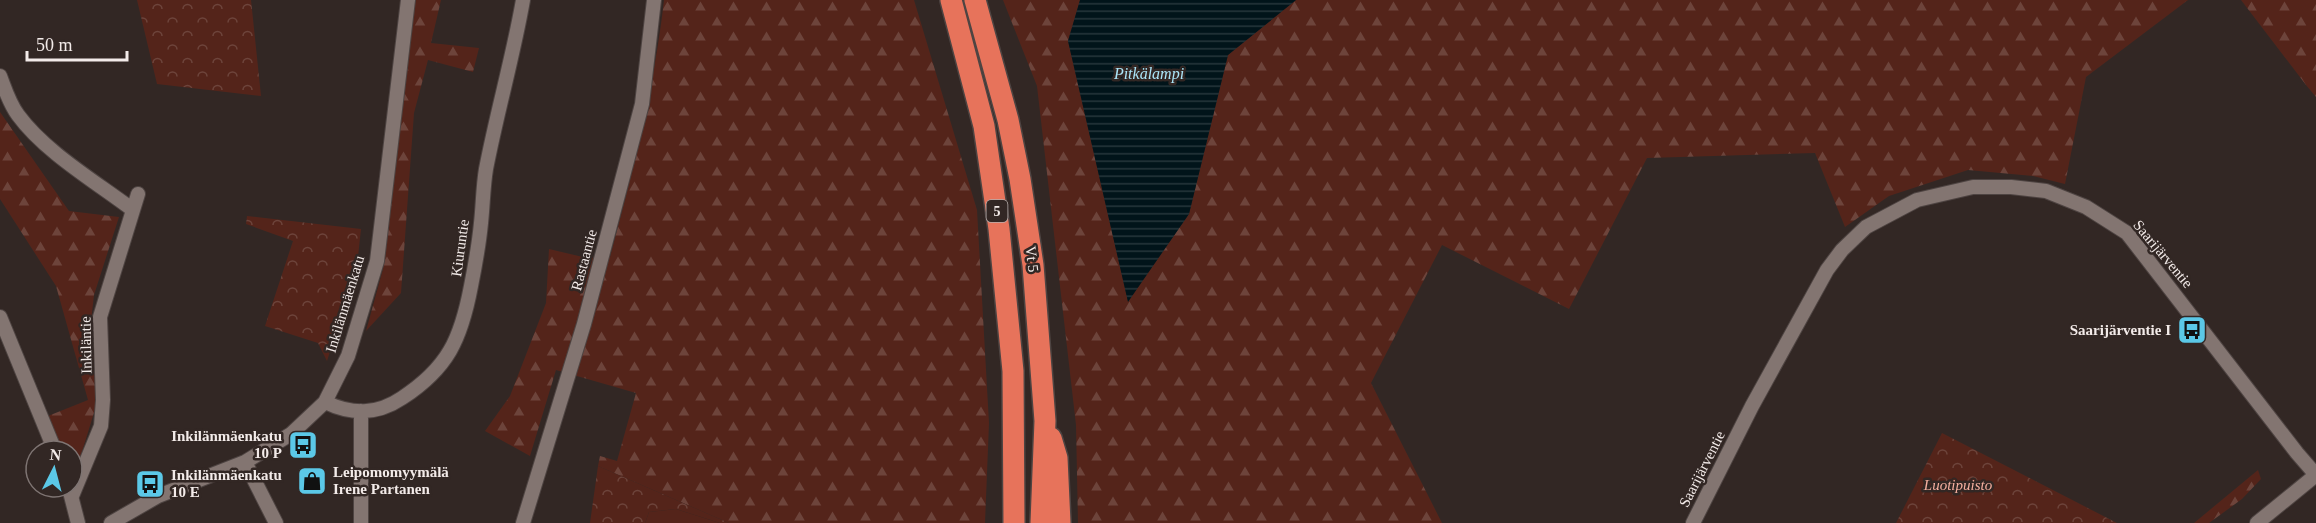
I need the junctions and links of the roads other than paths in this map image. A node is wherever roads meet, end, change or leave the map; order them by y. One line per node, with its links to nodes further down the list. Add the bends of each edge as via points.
1 (408, 0): 10 (street, Inkilänmäenkatu, via 377,261 348,356)
2 (522, 0): 11 (street, Kiuruntie, via 484,183 475,268 458,337 422,385 390,406)
3 (654, 0): 23 (street, Rastaantie, via 642,104 584,324)
4 (951, 0): 13 (highway, Vt 5 / 5, via 984,126 1008,312)
5 (975, 0): 12 (highway, Vt 5 / 5, via 1020,179 1033,265)
6 (0, 76): 8 (street, via 18,115 34,132)
7 (138, 194): 8 (street, Inkiläntie)
8 (133, 210): 16 (street, Inkiläntie, via 100,317 104,400 101,426)
9 (0, 317): 14 (street)
10 (325, 402): 11 (street, Kiuruntie, via 341,410); 15 (street, Inkilänmäenkatu, via 291,434)
11 (361, 411): 22 (street)
12 (1045, 421): 26 (highway, Vt 5 / 5); 27 (highway, via 1057,458)
13 (1014, 427): 24 (highway); 25 (highway, Vt 5 / 5)
14 (50, 439)
15 (245, 462): 20 (street, Inkilänmäenkatu, via 158,496); 21 (street)
16 (84, 463)
17 (2316, 475): 28 (street, Saarijärventie, via 2127,232 2086,207 2046,191 1973,187 1917,200 1866,227 1842,250 1752,406); 29 (street)
18 (72, 499): 19 (street)
19 (78, 523)
20 (111, 523)
21 (276, 523)
22 (361, 523)
23 (523, 523)
24 (1003, 523)
25 (1014, 523)
26 (1041, 523)
27 (1060, 523)
28 (1693, 523)
29 (2257, 523)

